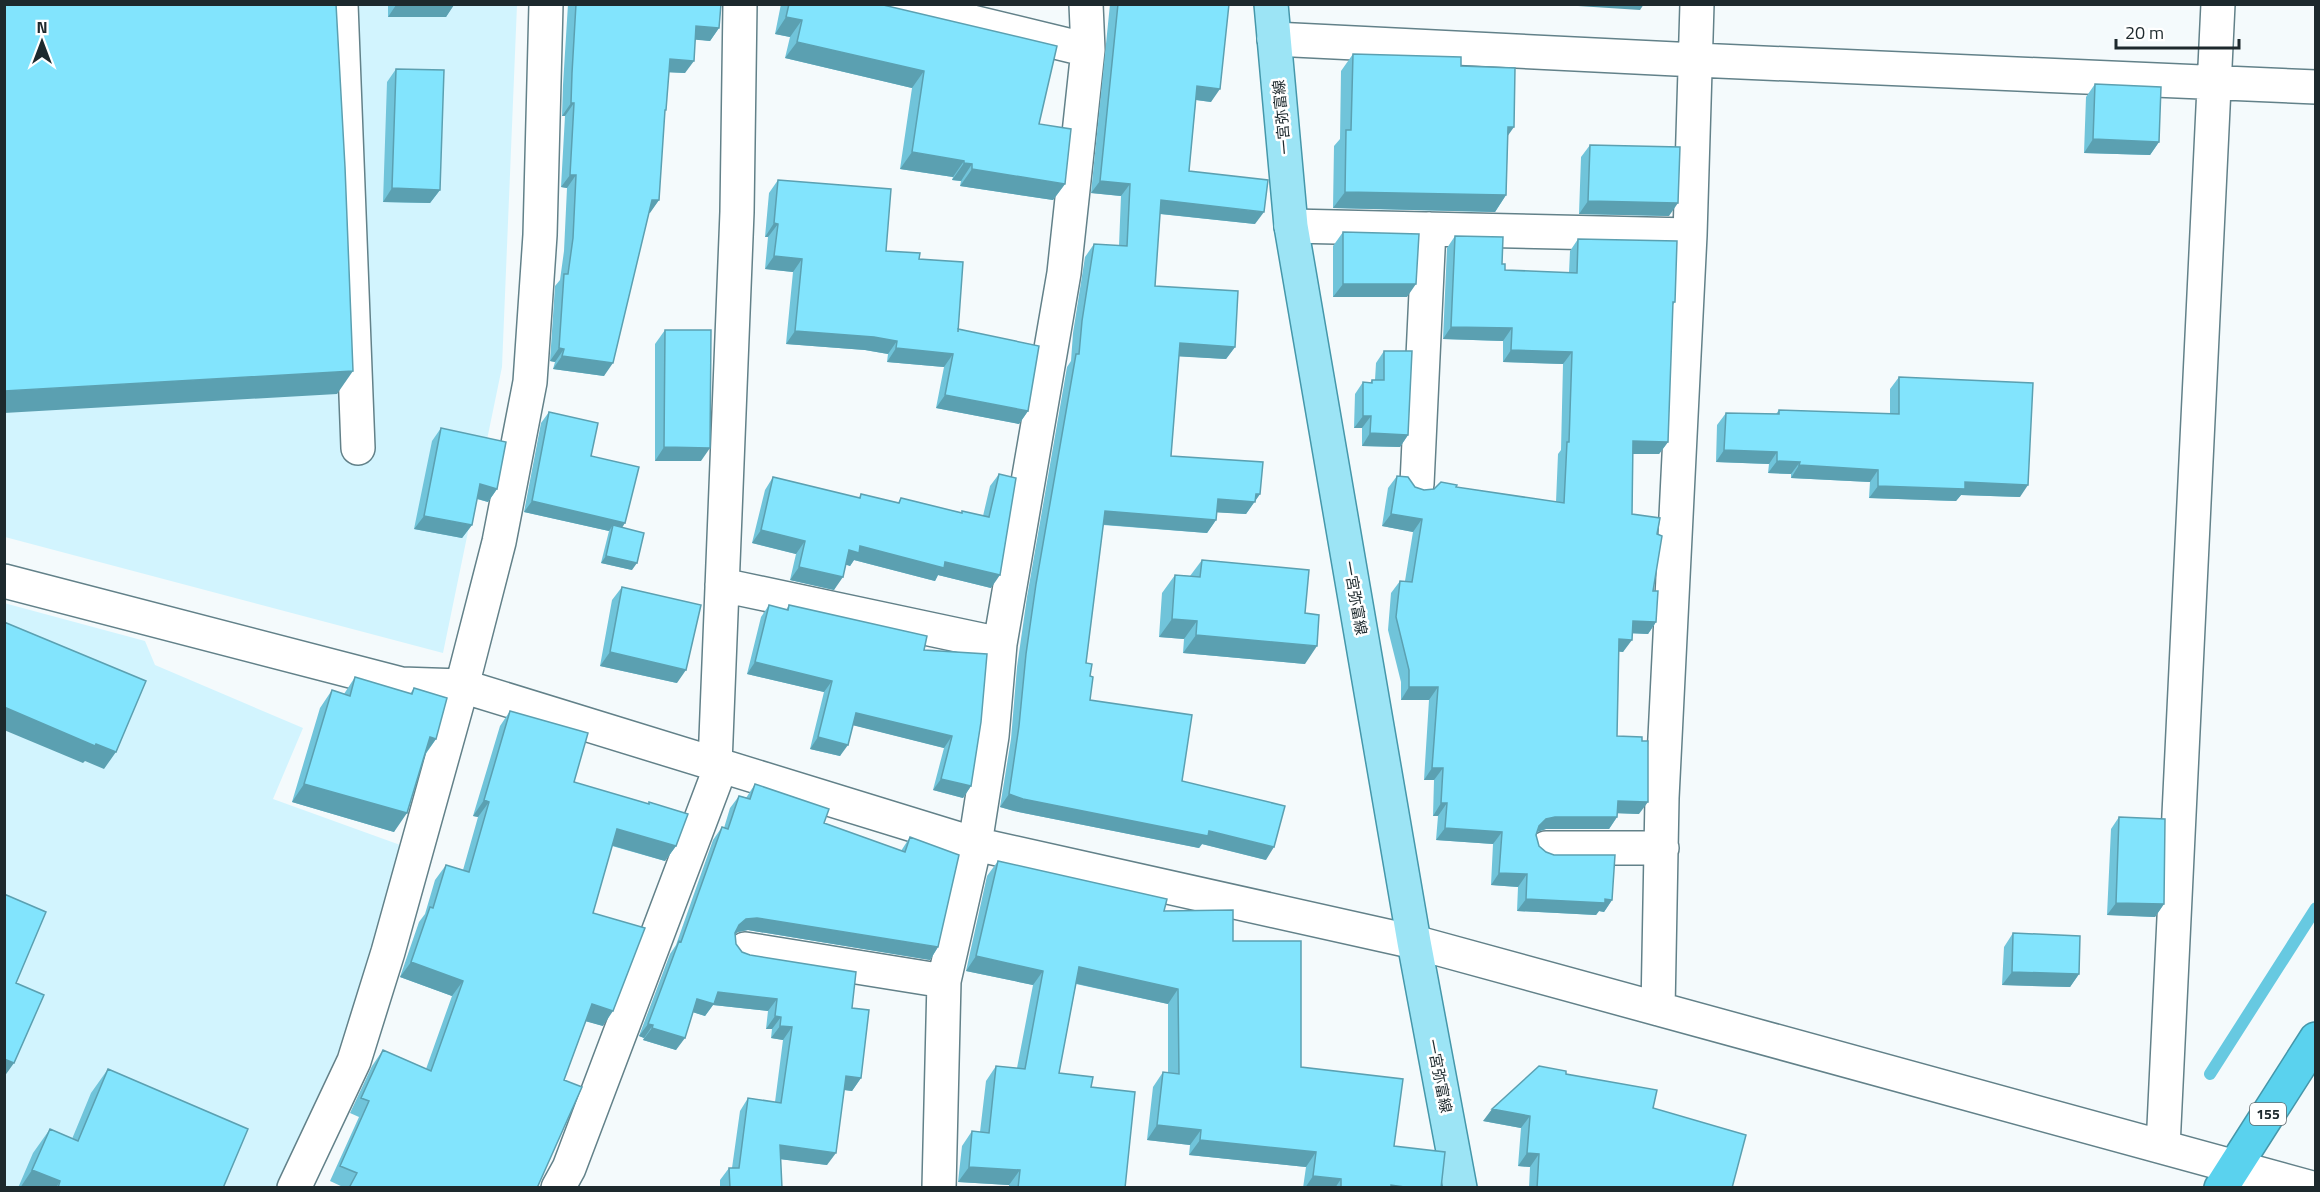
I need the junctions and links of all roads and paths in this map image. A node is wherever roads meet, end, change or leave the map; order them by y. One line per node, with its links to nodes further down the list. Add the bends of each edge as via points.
1 (341, 4): 17 (street)
2 (546, 4): 22 (street, via 540,235 530,382 500,542)
3 (740, 4): 20 (street, via 737,212)
4 (898, 4): 10 (street)
5 (1086, 4): 10 (street)
6 (1272, 4): 9 (main road, 一宮弥富線)
7 (1697, 4): 11 (street)
8 (2218, 4): 12 (street)
9 (1274, 39): 11 (street); 14 (main road, 一宮弥富線)
10 (1088, 50): 21 (street, via 1064,273)
11 (1696, 60): 12 (street); 16 (street)
12 (2215, 82): 13 (street); 32 (street)
13 (2316, 87)
14 (1291, 226): 15 (street); 27 (main road, 一宮弥富線)
15 (1429, 229): 16 (street); 18 (street)
16 (1690, 235): 26 (street)
17 (358, 448)
18 (1417, 484)
19 (4, 581): 22 (street, via 401,684)
20 (722, 585): 21 (street); 23 (street)
21 (1000, 644): 24 (street, via 992,736)
22 (462, 686): 23 (street); 34 (street, via 354,1061)
23 (718, 765): 24 (street); 35 (street, via 569,1168)
24 (975, 844): 27 (street); 29 (street)
25 (1546, 848): 26 (street)
26 (1662, 848): 30 (street)
27 (1414, 942): 30 (street); 37 (main road, 一宮弥富線)
28 (746, 949): 29 (street)
29 (944, 981): 36 (street)
30 (1658, 1009): 32 (street)
31 (2316, 1040): 33 (highway, 155)
32 (2163, 1147): 33 (street)
33 (2228, 1177): 38 (street)
34 (294, 1188)
35 (558, 1188)
36 (939, 1188)
37 (1460, 1188)
38 (2312, 1188)

